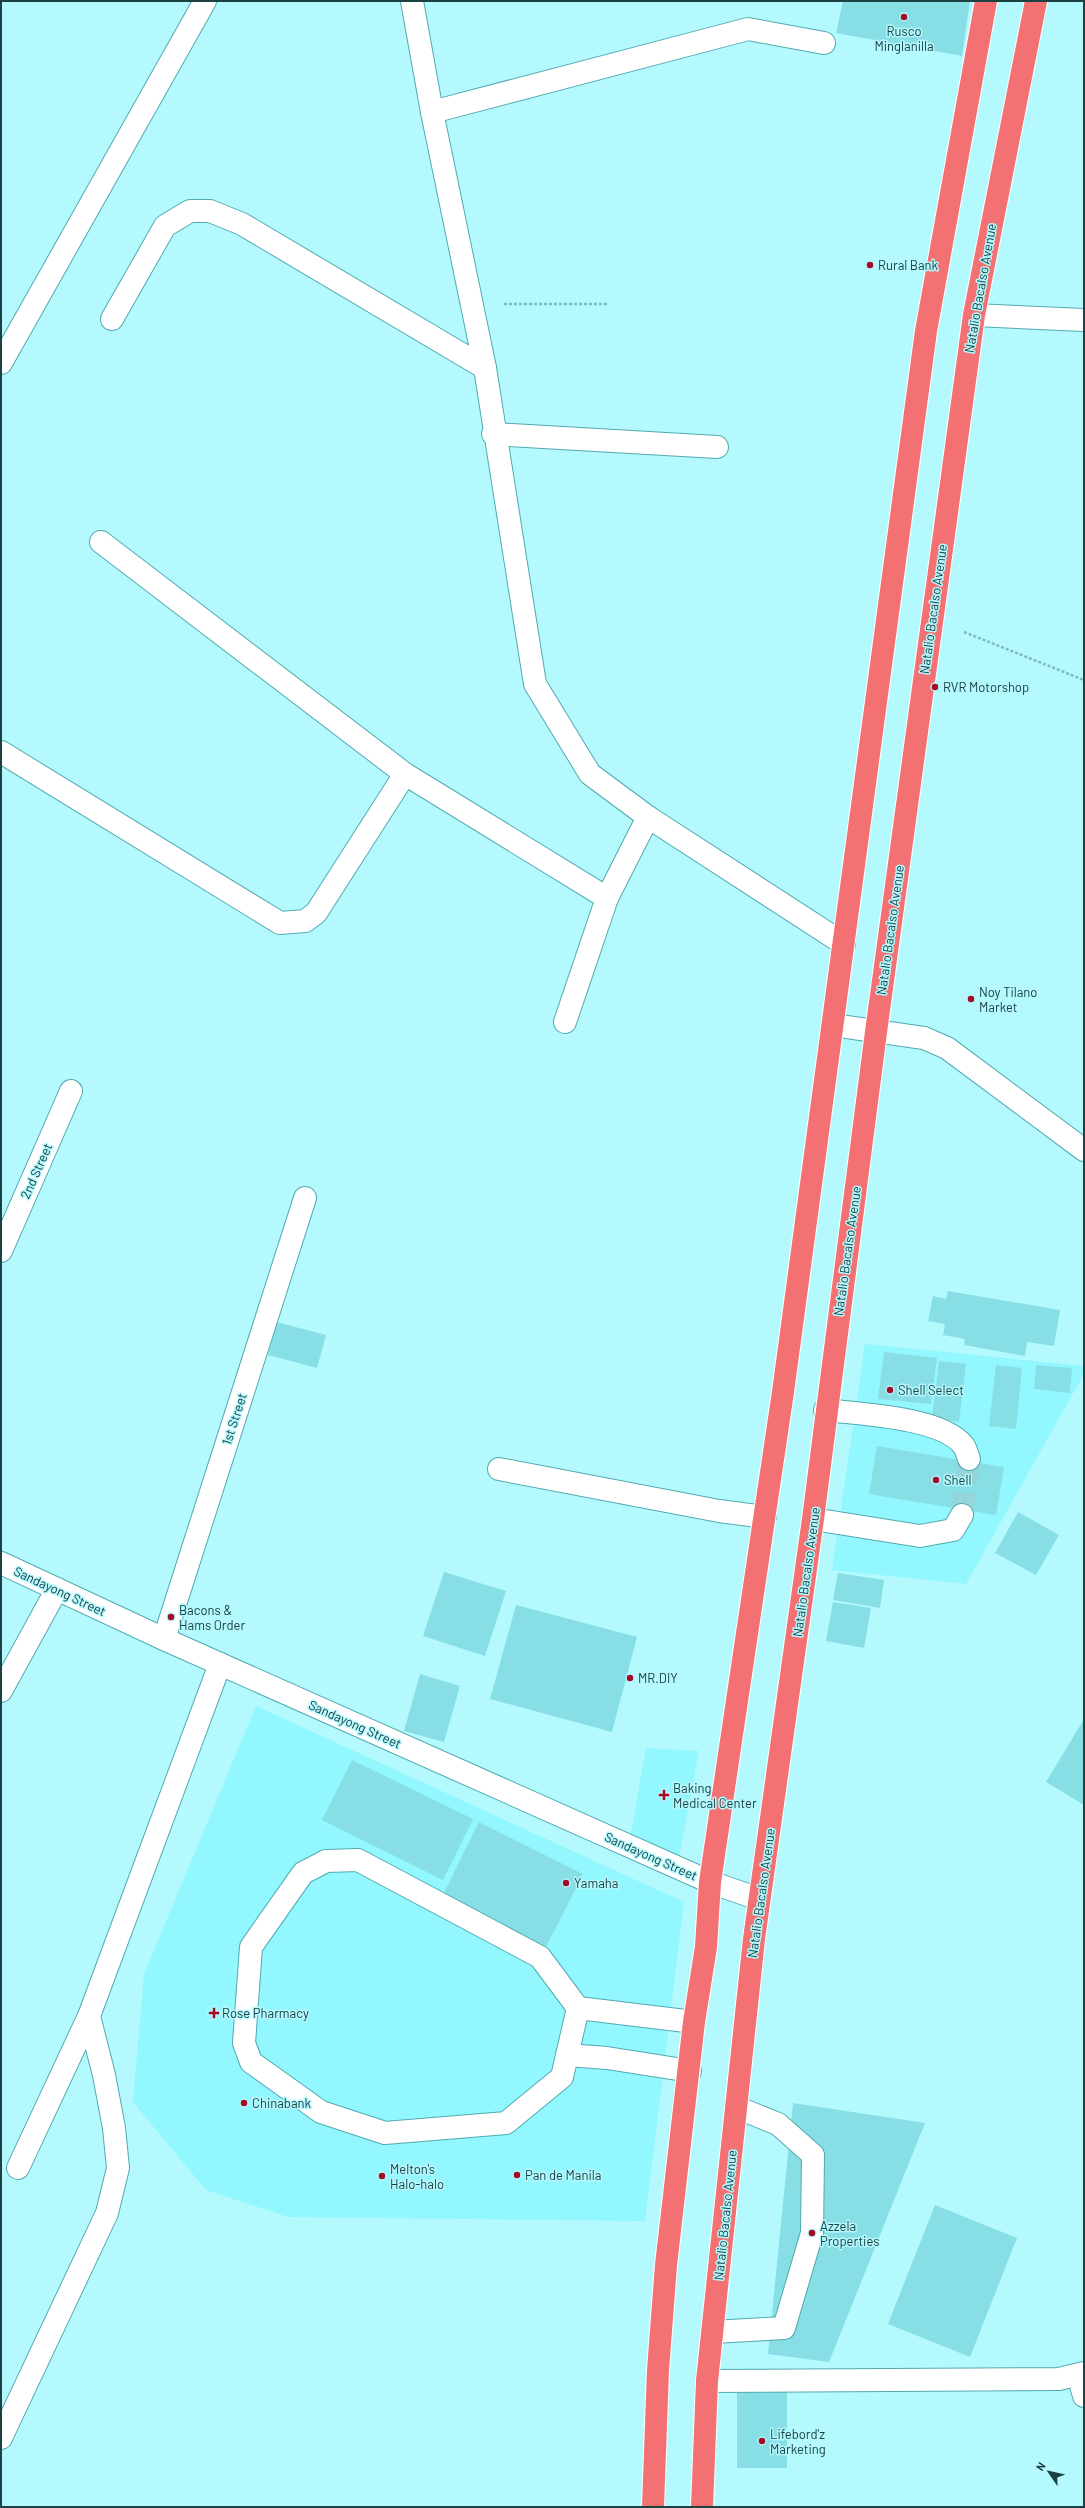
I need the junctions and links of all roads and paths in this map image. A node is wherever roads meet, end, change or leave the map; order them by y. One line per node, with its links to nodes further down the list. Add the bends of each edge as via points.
1 (205, 1): 12 (street)
2 (412, 1): 6 (street)
3 (986, 1): 23 (highway, via 926,331)
4 (1036, 1): 9 (highway, Natalio Bacalso Avenue)
5 (824, 43): 6 (street, via 748,29)
6 (432, 112): 7 (street)
7 (472, 304): 8 (path); 13 (street)
8 (609, 304)
9 (974, 315): 11 (street); 17 (highway, Natalio Bacalso Avenue)
10 (112, 319): 13 (street, via 165,226 190,211 210,211 242,224)
11 (1084, 320)
12 (1, 363)
13 (485, 368): 14 (street)
14 (493, 434): 15 (street); 21 (street, via 535,684 590,774)
15 (717, 447)
16 (101, 542): 20 (street)
17 (932, 620): 18 (path); 26 (highway, Natalio Bacalso Avenue)
18 (1084, 680)
19 (1, 752): 20 (street, via 280,923 305,922 316,913)
20 (406, 774): 22 (street)
21 (648, 817): 22 (street); 23 (street)
22 (607, 898): 24 (street)
23 (844, 944): 25 (highway)
24 (565, 1022)
25 (833, 1025): 26 (street); 35 (highway)
26 (876, 1032): 28 (street, via 924,1038 947,1048); 31 (highway, Natalio Bacalso Avenue)
27 (71, 1091): 30 (street, 2nd Street)
28 (1084, 1150)
29 (305, 1198): 39 (street, 1st Street)
30 (1, 1251)
31 (826, 1410): 32 (street, via 911,1419 952,1436 963,1445); 36 (highway, Natalio Bacalso Avenue)
32 (969, 1459)
33 (499, 1469): 35 (street)
34 (962, 1515): 36 (street, via 953,1530 920,1536)
35 (765, 1518): 42 (highway)
36 (813, 1519): 43 (highway, Natalio Bacalso Avenue)
37 (1, 1563): 38 (street, Sandayong Street)
38 (57, 1589): 39 (street, Sandayong Street); 41 (street)
39 (164, 1639): 40 (street, Sandayong Street)
40 (220, 1664): 42 (street, Sandayong Street); 45 (street)
41 (1, 1692)
42 (710, 1882): 43 (street, Sandayong Street); 46 (highway, via 707,1935)
43 (759, 1899): 49 (highway, Natalio Bacalso Avenue)
44 (578, 2008): 46 (street); 47 (street); 47 (street, via 540,1957 358,1860 326,1861 303,1873 251,1947 244,2043 251,2062 321,2112 386,2133 506,2123 562,2077)
45 (89, 2016): 50 (street); 55 (street, via 106,2082 118,2168 107,2213)
46 (694, 2022): 48 (highway)
47 (567, 2055): 48 (street, via 607,2058)
48 (690, 2071): 56 (highway, via 666,2265 658,2370)
49 (736, 2107): 51 (highway, Natalio Bacalso Avenue); 51 (street, via 778,2124 813,2155 812,2232 784,2328)
50 (18, 2168)
51 (713, 2332): 53 (highway, Natalio Bacalso Avenue)
52 (1081, 2374): 53 (street, via 1059,2379); 54 (street)
53 (707, 2381): 57 (highway, Natalio Bacalso Avenue)
54 (1084, 2396)
55 (1, 2438)
56 (654, 2507)
57 (702, 2507)

